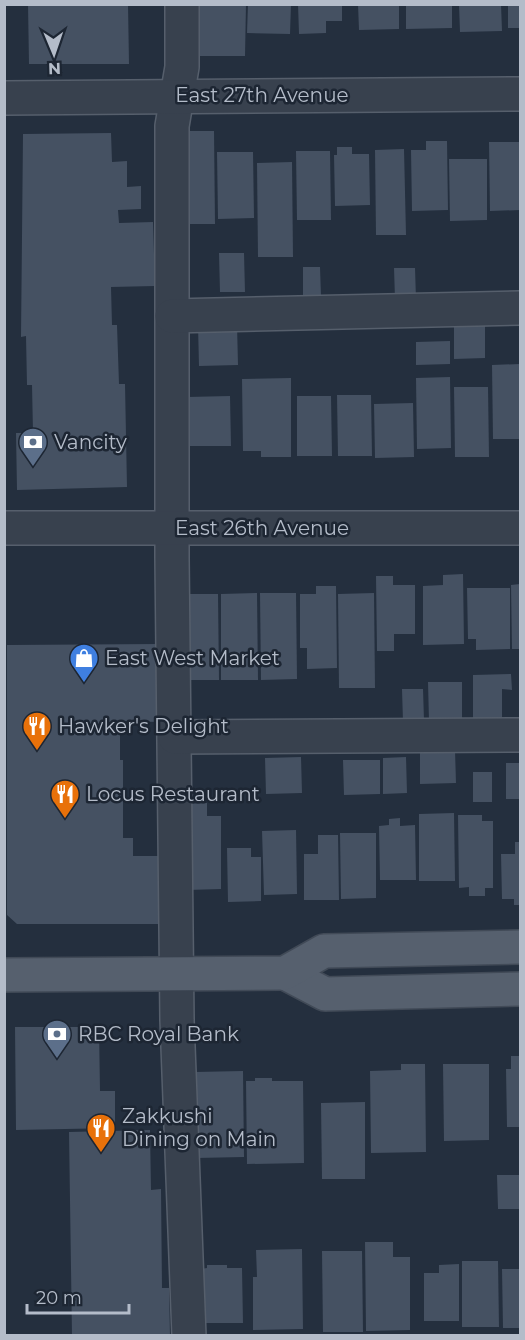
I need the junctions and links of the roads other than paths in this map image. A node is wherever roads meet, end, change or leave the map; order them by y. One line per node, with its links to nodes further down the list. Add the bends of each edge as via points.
1 (182, 4): 3 (street, via 182,67)
2 (520, 94): 3 (street, East 27th Avenue)
3 (177, 96): 4 (street, East 27th Avenue); 6 (street, via 172,126)
4 (4, 98)
5 (520, 308): 6 (street)
6 (172, 316): 8 (street)
7 (4, 528): 8 (street, East 26th Avenue)
8 (172, 528): 9 (street, East 26th Avenue); 11 (street)
9 (520, 528)
10 (520, 735): 11 (street)
11 (175, 737): 14 (street)
12 (520, 946): 13 (main road, via 324,951)
13 (285, 973): 14 (main road); 16 (main road, via 325,994)
14 (177, 974): 15 (main road); 17 (street)
15 (4, 975)
16 (520, 989)
17 (189, 1335)

